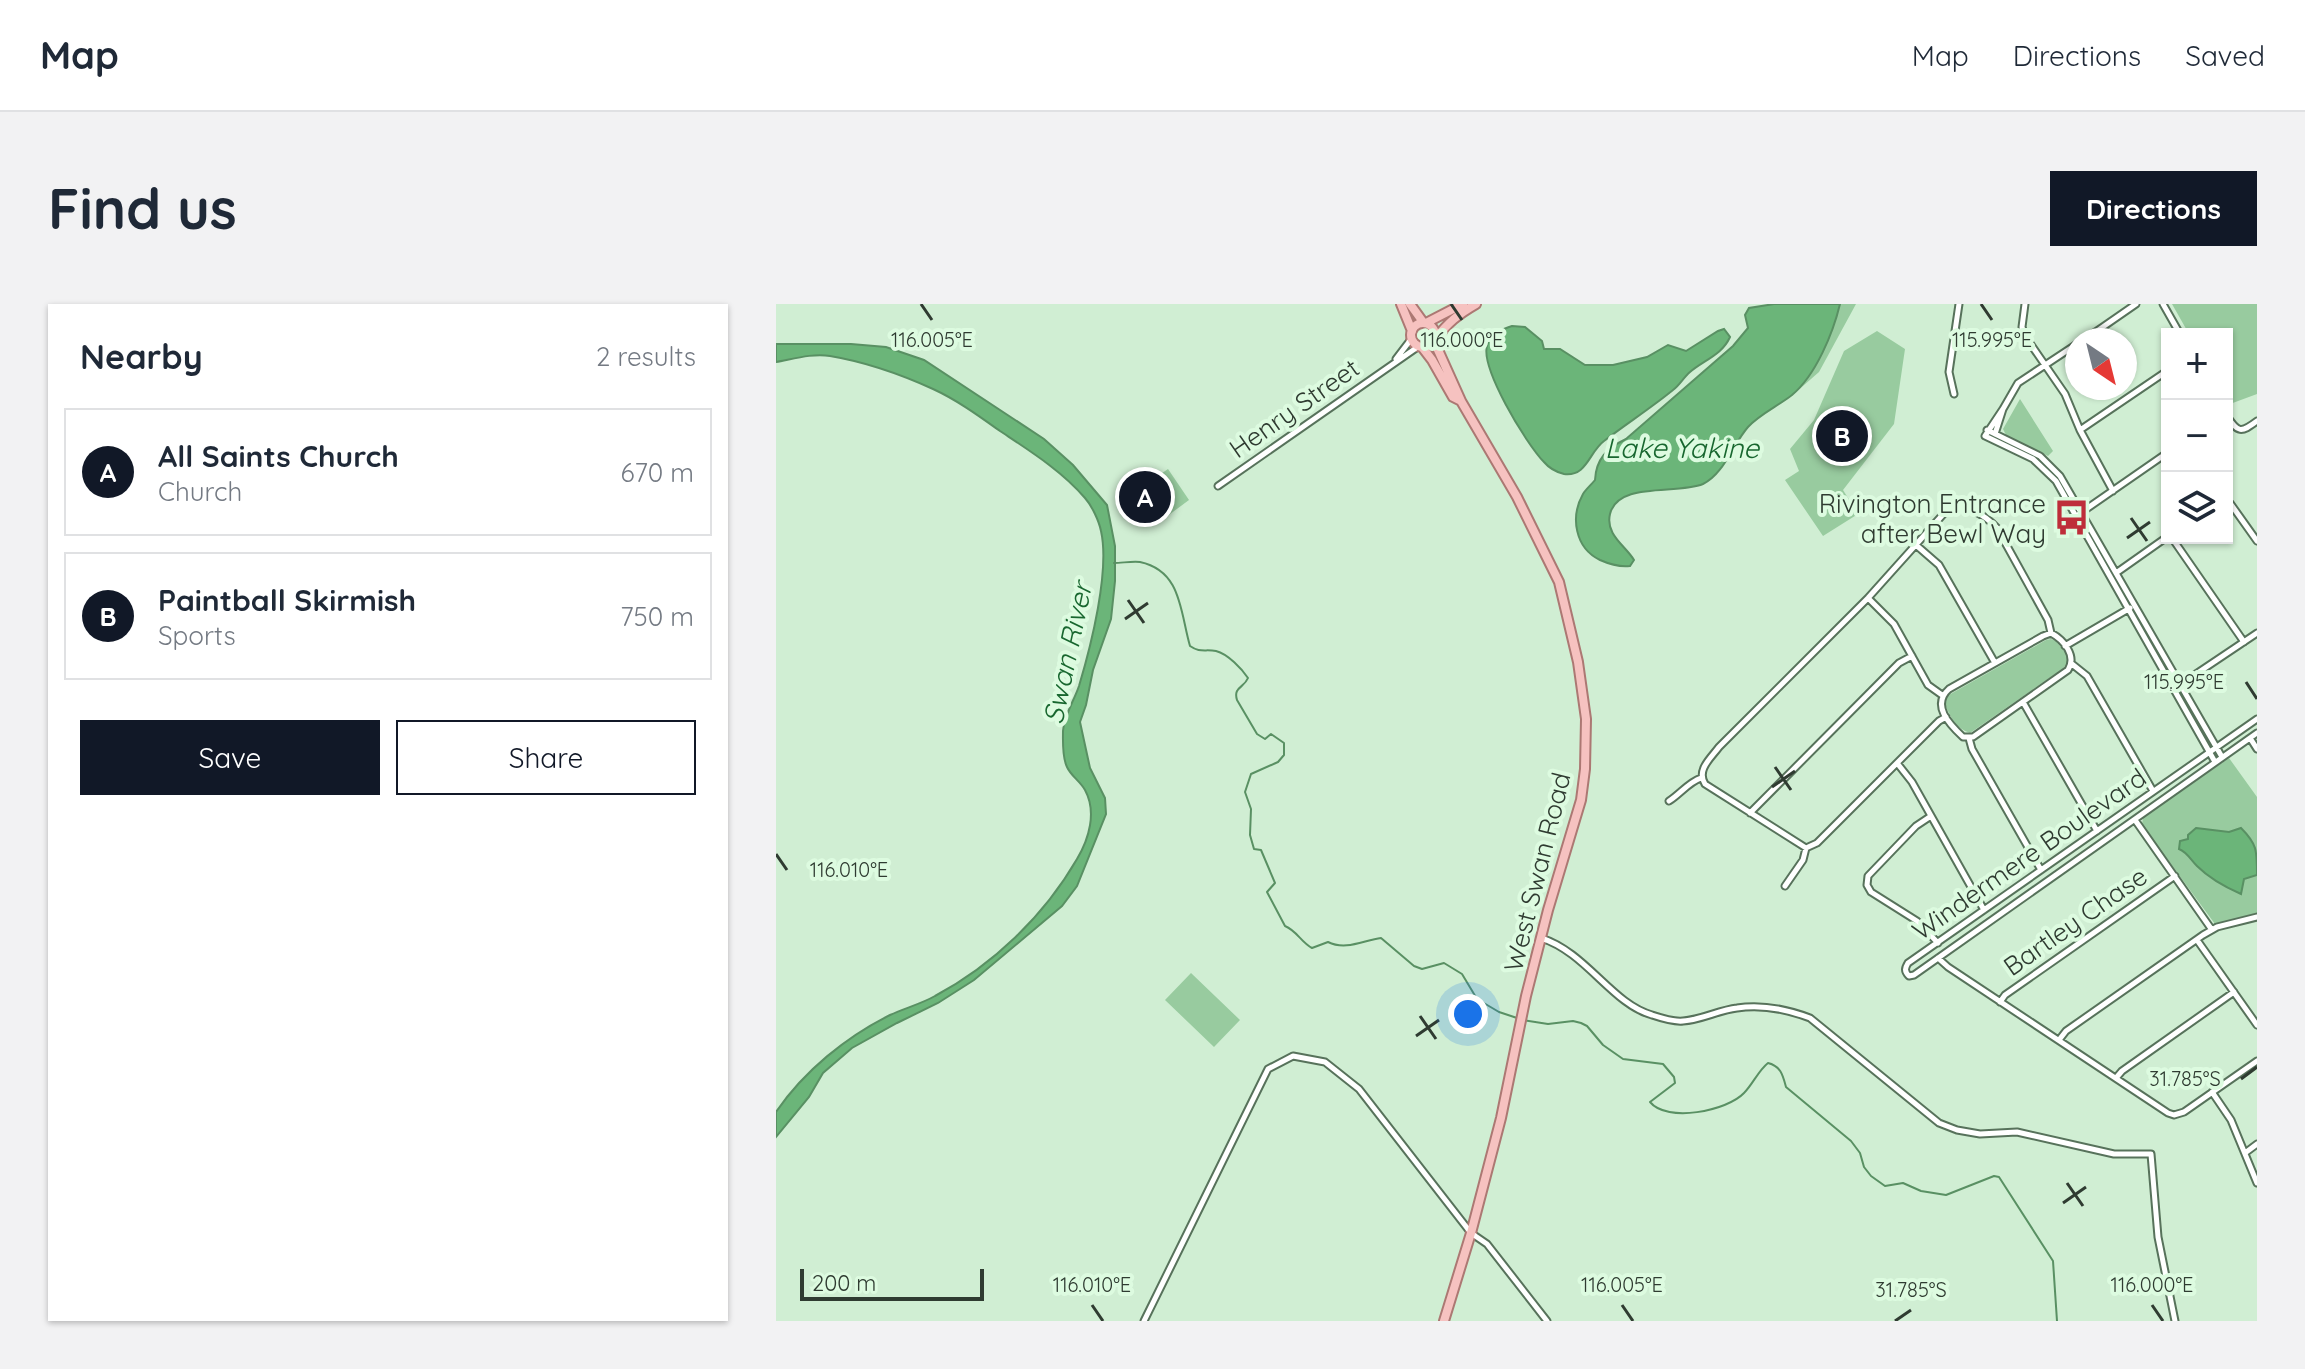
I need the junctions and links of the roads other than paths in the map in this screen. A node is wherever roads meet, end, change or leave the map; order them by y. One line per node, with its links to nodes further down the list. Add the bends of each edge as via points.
1 (1401, 304): 12 (main road)
2 (1410, 304): 9 (main road)
3 (1463, 304): 9 (main road)
4 (1476, 304): 13 (main road, via 1457,314)
5 (1959, 304): 19 (street, via 1949,372)
6 (2025, 304): 17 (street, via 2022,327)
7 (2136, 304): 10 (street)
8 (2163, 304): 11 (street)
9 (1424, 322): 12 (main road); 13 (main road, via 1435,330)
10 (2101, 328)
11 (2177, 328)
12 (1412, 335): 14 (main road); 16 (street, Henry Street)
13 (1434, 340): 14 (main road); 20 (main road, West Swan Road)
14 (1420, 346): 16 (street, Henry Street); 20 (main road, West Swan Road, via 1453,397)
15 (2065, 352): 17 (street)
16 (1393, 363): 27 (street, Henry Street)
17 (2045, 365): 21 (street, via 2018,383); 24 (street)
18 (2161, 375): 24 (street)
19 (1954, 394)
20 (1461, 401): 73 (main road, West Swan Road, via 1548,556 1567,609 1580,676 1586,719 1581,800)
21 (2003, 409): 25 (street); 25 (street, via 1986,433)
22 (2257, 421): 23 (street, via 2245,430)
23 (2233, 423)
24 (2080, 430): 28 (street)
25 (1994, 437): 30 (street, via 2051,465)
26 (2161, 457): 28 (street)
27 (1218, 486)
28 (2113, 491): 30 (street)
29 (2233, 507): 31 (street)
30 (2079, 515): 35 (street)
31 (2257, 541)
32 (2161, 542): 35 (street)
33 (2174, 544): 40 (street)
34 (1916, 545): 36 (street); 38 (street, via 1956,505 1990,520); 43 (street, via 1939,565)
35 (2113, 575): 37 (street)
36 (1868, 598): 42 (street, via 1894,624); 59 (street, via 1719,747)
37 (2131, 607): 41 (street); 45 (street)
38 (2051, 633): 41 (street); 43 (street)
39 (2257, 633): 40 (street)
40 (2244, 642): 45 (street)
41 (2065, 646): 44 (street)
42 (1912, 656): 46 (street, via 1928,685); 62 (street, via 1899,663)
43 (1995, 663): 46 (street)
44 (2072, 664): 47 (street); 60 (street, via 2087,676)
45 (2176, 687): 53 (street); 55 (street)
46 (1942, 695): 48 (street)
47 (2023, 702): 51 (street); 65 (street)
48 (1946, 717): 51 (street); 58 (street)
49 (2257, 719): 53 (street, Windermere Boulevard)
50 (2257, 733): 52 (street, Windermere Boulevard)
51 (1969, 738): 67 (street)
52 (2250, 738): 54 (street); 56 (street, Windermere Boulevard)
53 (2216, 747): 55 (street, Windermere Boulevard); 56 (street)
54 (2257, 749)
55 (2209, 752): 57 (street); 60 (street, Windermere Boulevard)
56 (2222, 757): 57 (street, Windermere Boulevard)
57 (2215, 762): 64 (street, Windermere Boulevard)
58 (1897, 763): 63 (street); 66 (street)
59 (1701, 778): 61 (street); 62 (street)
60 (2153, 791): 65 (street, Windermere Boulevard)
61 (1669, 801)
62 (1750, 813): 66 (street)
63 (1931, 816): 70 (street); 75 (street, via 1868,876 1867,885)
64 (2135, 820): 68 (street); 76 (street, Windermere Boulevard)
65 (2097, 831): 67 (street, Windermere Boulevard)
66 (1806, 848): 69 (street)
67 (2041, 870): 70 (street, Windermere Boulevard)
68 (2175, 876): 72 (street); 78 (street, Bartley Chase)
69 (1785, 886)
70 (1984, 910): 75 (street, Windermere Boulevard)
71 (2257, 917): 72 (street)
72 (2212, 930): 74 (street)
73 (1541, 938): 87 (main road, West Swan Road); 91 (street, via 1572,953 1648,1015 1682,1021 1757,1007 1787,1009 1810,1018 1939,1123 1957,1130 2017,1132 2114,1154 2151,1154 2158,1237)
74 (2197, 940): 77 (street); 80 (street)
75 (1938, 943): 76 (street, Windermere Boulevard, via 1908,963 1906,973 1914,975)
76 (1938, 958): 78 (street)
77 (2234, 992): 79 (street); 82 (street)
78 (2000, 1002): 80 (street)
79 (2257, 1025)
80 (2059, 1040): 82 (street)
81 (2257, 1061): 83 (street)
82 (2116, 1078): 83 (street, via 2174,1115)
83 (2212, 1092): 85 (street)
84 (2257, 1144): 85 (street)
85 (2245, 1153): 86 (street)
86 (2257, 1183)
87 (1471, 1233): 88 (street, via 1359,1089 1325,1062 1293,1056 1268,1069); 89 (main road, West Swan Road); 90 (street, via 1487,1244)
88 (1144, 1321)
89 (1444, 1321)
90 (1547, 1321)
91 (2175, 1321)

